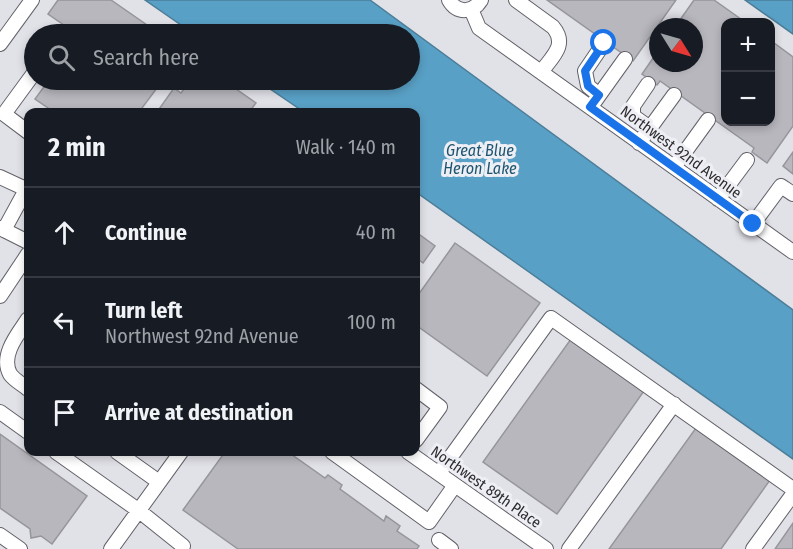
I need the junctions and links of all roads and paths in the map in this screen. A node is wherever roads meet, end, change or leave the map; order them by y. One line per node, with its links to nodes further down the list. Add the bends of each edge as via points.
1 (32, 0): 6 (street)
2 (449, 0): 4 (street, Northwest 92nd Avenue, via 460,10)
3 (516, 0): 8 (street, via 552,27 559,39 559,47)
4 (476, 5): 8 (street, Northwest 92nd Avenue, via 479,28)
5 (604, 43): 11 (street, via 585,71 588,86)
6 (0, 44)
7 (625, 59): 11 (street)
8 (541, 72): 13 (street, Northwest 92nd Avenue)
9 (648, 84): 16 (street, via 633,106 633,116)
10 (24, 87): 14 (street)
11 (599, 95): 13 (street)
12 (674, 95): 16 (street)
13 (590, 107): 18 (street, Northwest 92nd Avenue)
14 (2, 117): 17 (street)
15 (708, 120): 20 (street)
16 (650, 128): 18 (street)
17 (24, 130)
18 (639, 143): 20 (street, Northwest 92nd Avenue)
19 (747, 160): 25 (street)
20 (674, 167): 25 (street, Northwest 92nd Avenue)
21 (0, 177): 22 (street)
22 (24, 186)
23 (24, 194): 27 (street)
24 (793, 194): 26 (street, via 781,186)
25 (718, 199): 26 (street, Northwest 92nd Avenue)
26 (753, 224): 29 (street, Northwest 92nd Avenue)
27 (2, 229): 28 (street)
28 (24, 240)
29 (793, 252)
30 (24, 260): 31 (street)
31 (0, 296)
32 (24, 325): 33 (street, via 9,346 4,363)
33 (24, 386)
34 (420, 392): 38 (street, via 440,407)
35 (674, 404): 44 (street, via 551,318); 47 (street); 57 (street)
36 (0, 412): 37 (street)
37 (24, 429)
38 (420, 434)
39 (62, 456): 49 (street)
40 (123, 456): 45 (street)
41 (178, 456): 45 (street)
42 (348, 456): 46 (street, via 429,522)
43 (414, 456): 44 (street, Northwest 89th Place)
44 (439, 473): 46 (street, Northwest 89th Place)
45 (159, 482): 49 (street)
46 (455, 485): 56 (street, Northwest 89th Place)
47 (793, 489)
48 (793, 494): 58 (street)
49 (138, 510): 52 (street); 54 (street)
50 (0, 535): 53 (street)
51 (439, 540): 55 (street)
52 (184, 548)
53 (20, 549)
54 (111, 549)
55 (451, 549)
56 (546, 549)
57 (569, 549)
58 (753, 549)

